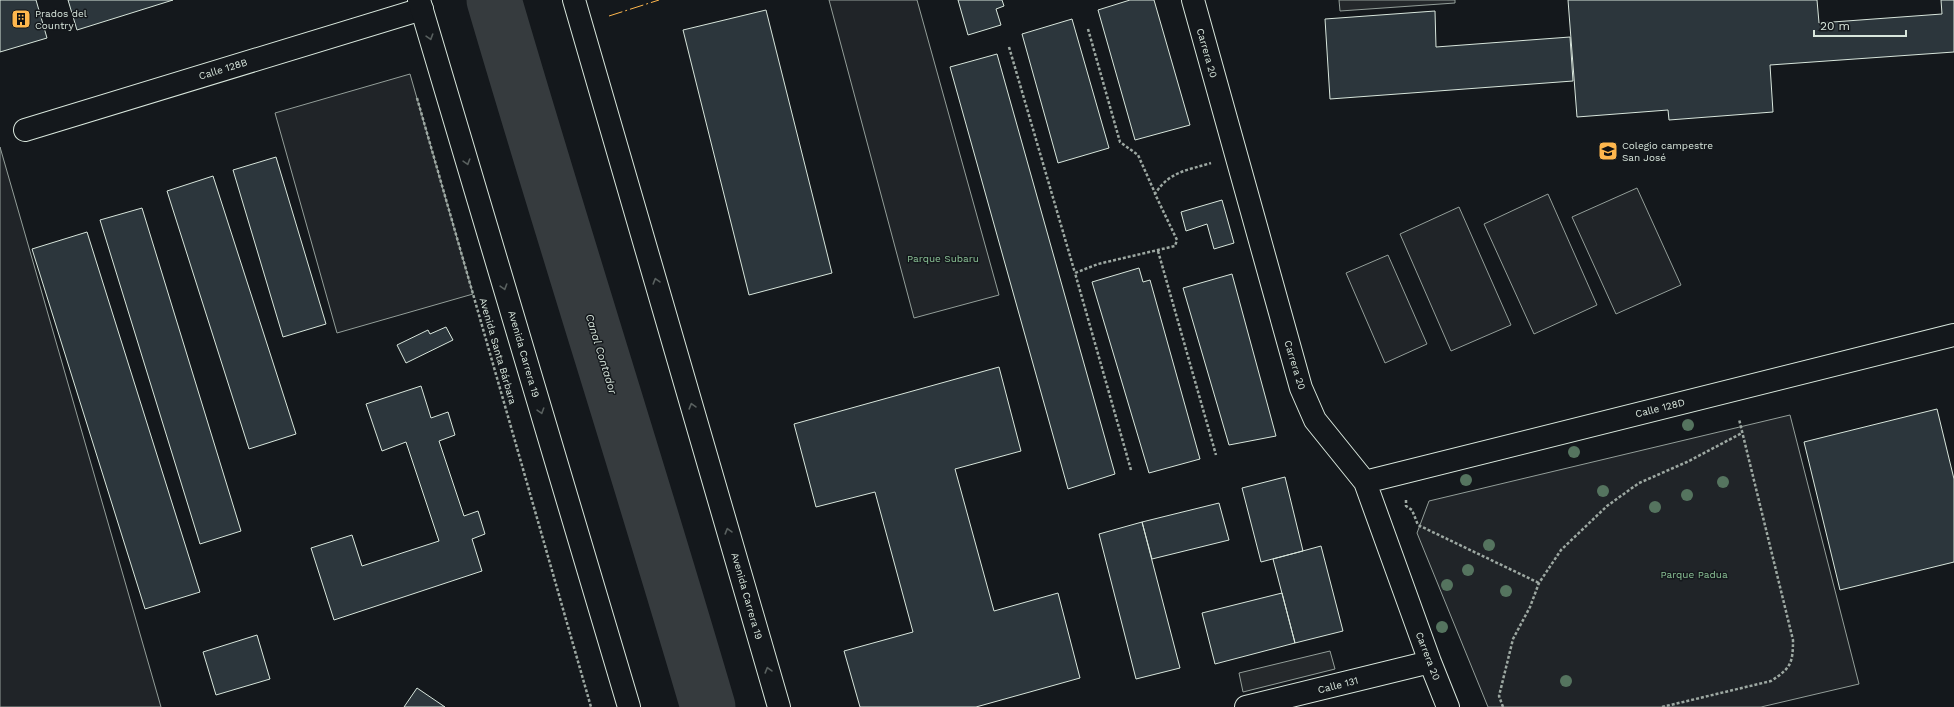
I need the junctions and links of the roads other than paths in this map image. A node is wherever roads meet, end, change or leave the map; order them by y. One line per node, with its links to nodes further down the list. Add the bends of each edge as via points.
1 (574, 0): 9 (street, Avenida Carrera 19, one-way to 1)
2 (1193, 0): 6 (street, Carrera 20, via 1301,388 1315,420)
3 (420, 4): 4 (street, Calle 128B); 8 (street, Avenida Carrera 19, one-way to 8)
4 (24, 130)
5 (1954, 335): 6 (street, Calle 128D)
6 (1366, 482): 7 (street, Carrera 20)
7 (1430, 662): 10 (street, Calle 131); 11 (street, Carrera 20)
8 (630, 707)
9 (779, 707)
10 (1246, 707)
11 (1448, 707)

